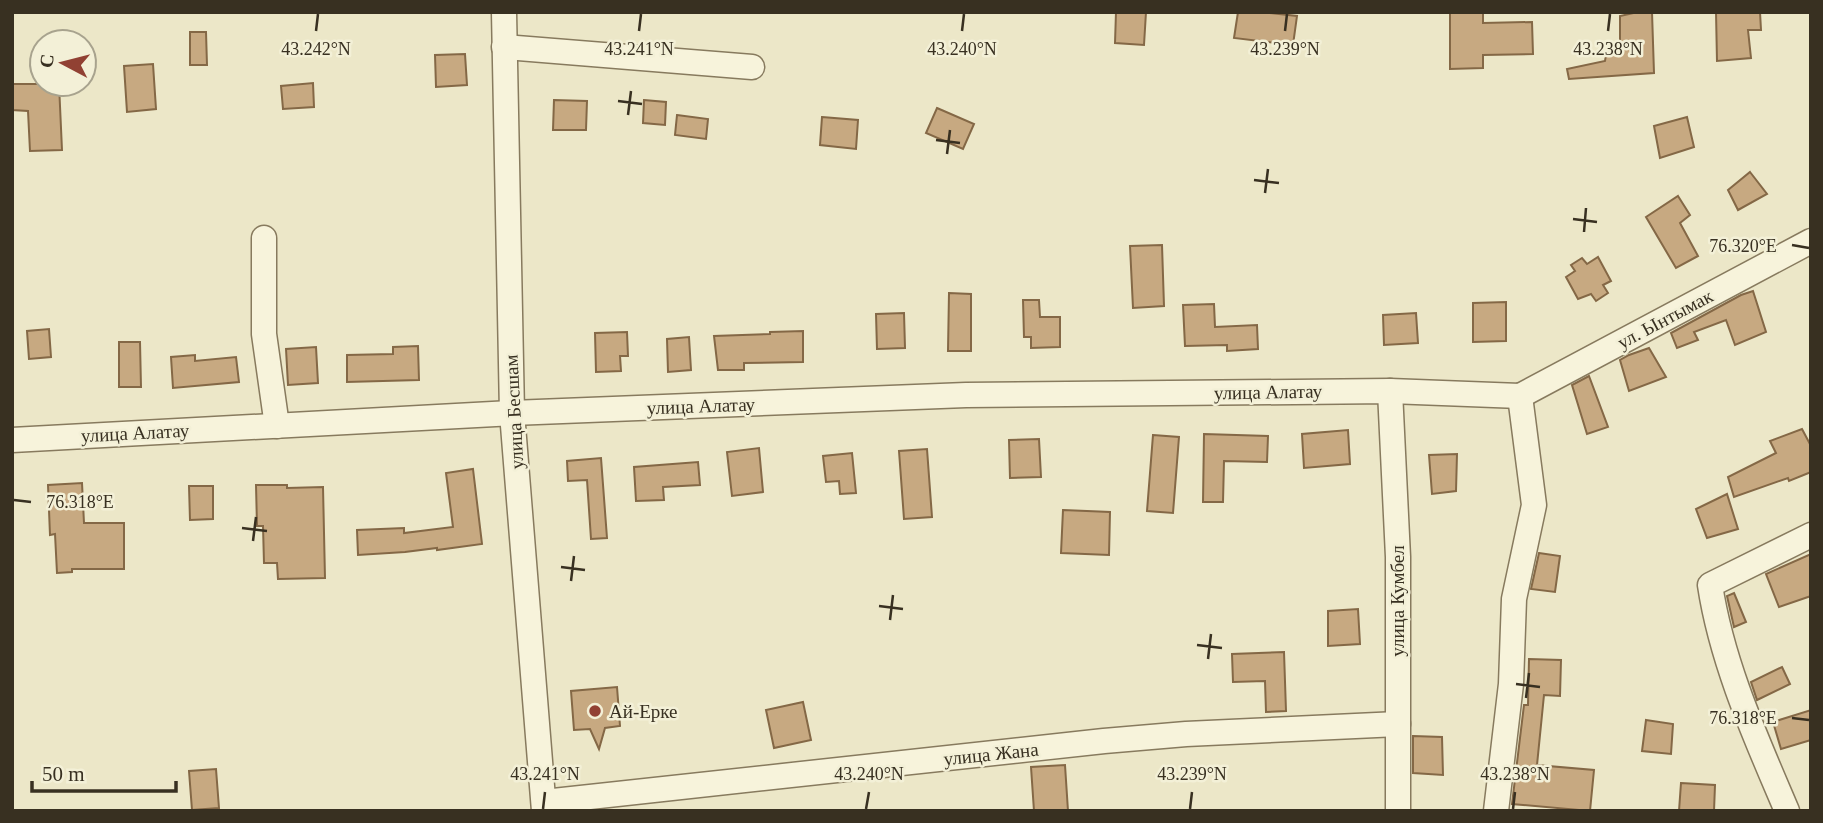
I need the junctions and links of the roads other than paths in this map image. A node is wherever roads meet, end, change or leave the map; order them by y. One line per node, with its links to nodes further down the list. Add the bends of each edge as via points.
1 (503, 12): 2 (street, улица Бесшам)
2 (504, 47): 3 (street); 8 (street, улица Бесшам)
3 (752, 67)
4 (264, 238): 9 (street, via 264,334)
5 (1811, 241): 7 (street, ул. Ынтымак)
6 (1390, 391): 7 (street, улица Алатау); 8 (street, улица Алатау, via 966,395); 12 (street, улица Кумбел, via 1398,557)
7 (1520, 396): 15 (street, via 1534,505 1514,599 1511,684)
8 (512, 413): 9 (street, улица Алатау); 13 (street, улица Бесшам)
9 (277, 426): 10 (street, улица Алатау)
10 (12, 440)
11 (1811, 535): 16 (street, via 1710,585 1728,661)
12 (1398, 724): 13 (street, улица Жана, via 1104,741); 14 (street, улица Кумбел)
13 (544, 807)
14 (1398, 811)
15 (1496, 811)
16 (1787, 811)

